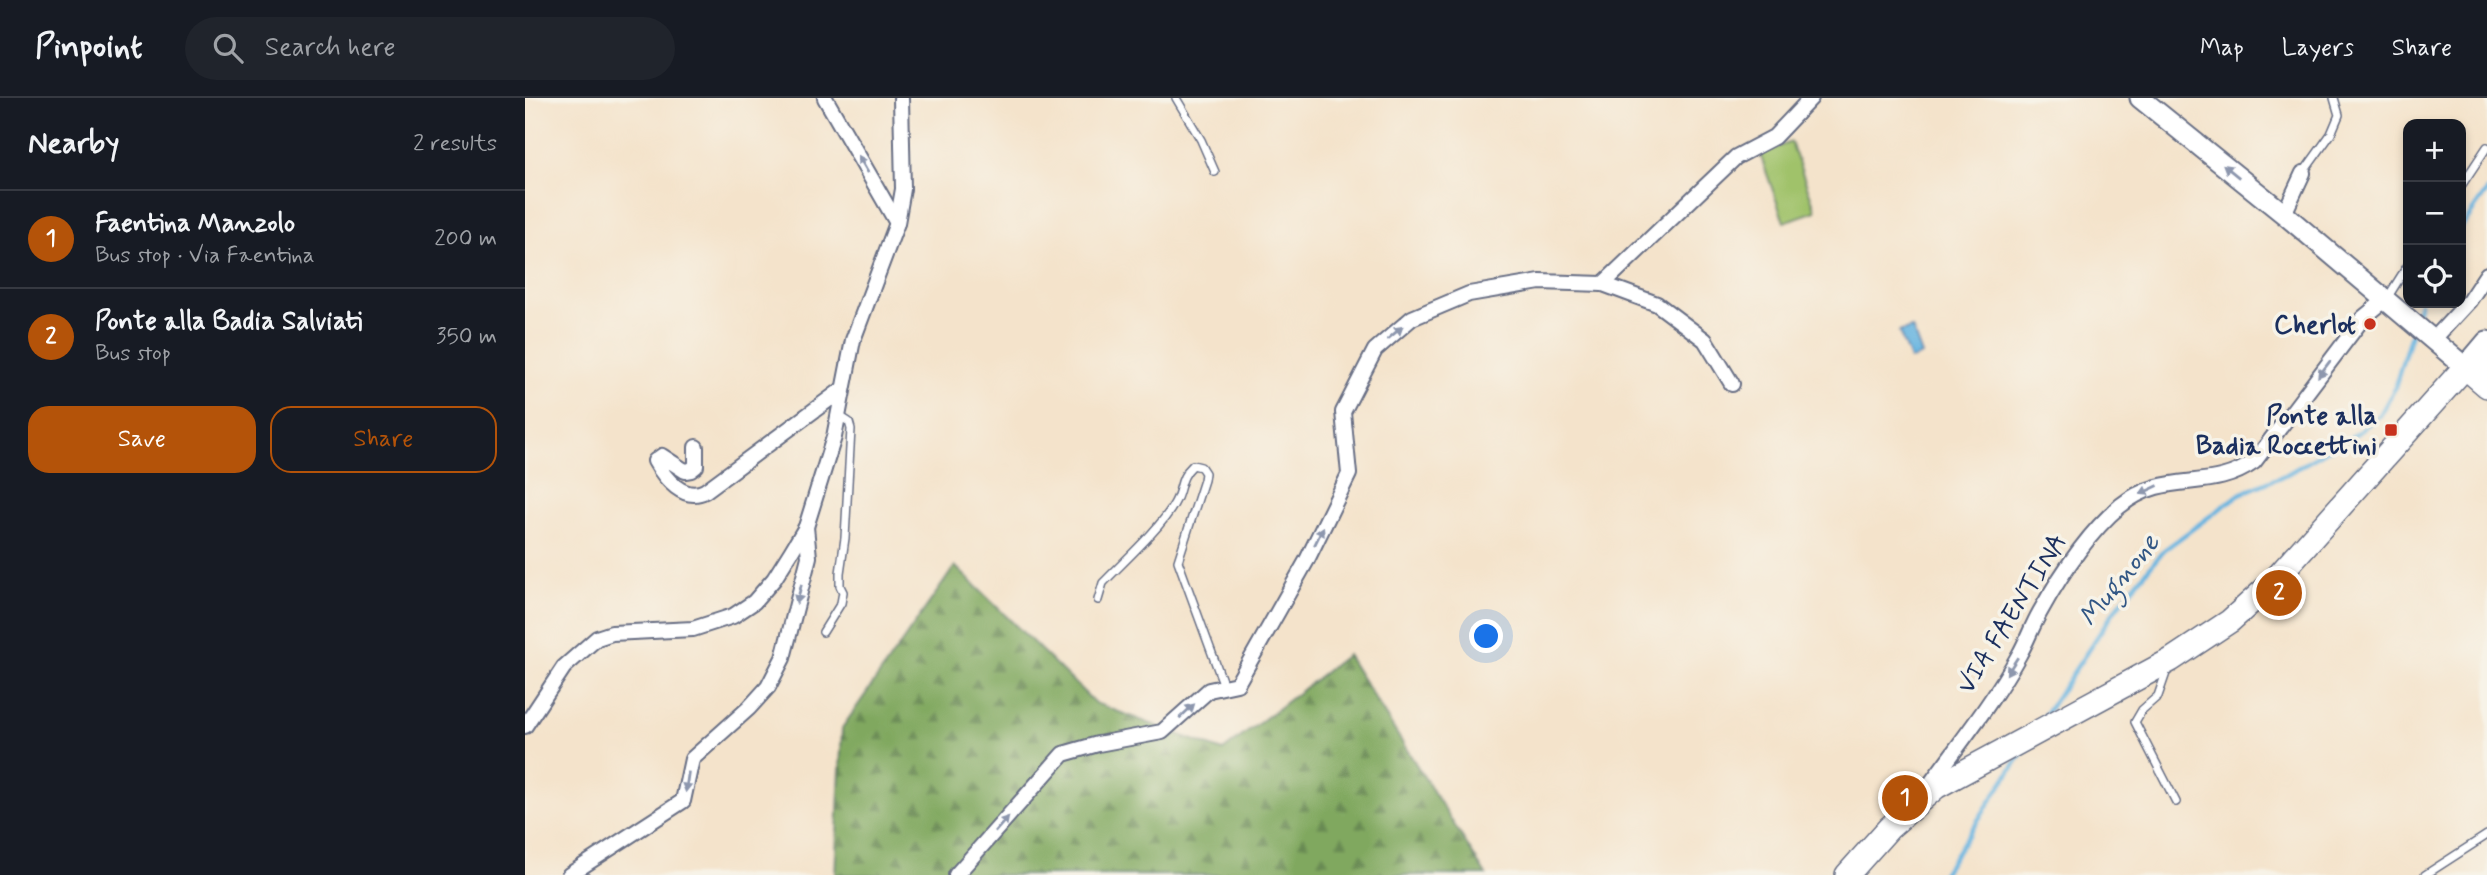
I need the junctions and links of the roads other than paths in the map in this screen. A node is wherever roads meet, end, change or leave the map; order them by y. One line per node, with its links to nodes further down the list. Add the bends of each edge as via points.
1 (825, 98): 12 (street, one-way to 1)
2 (901, 98): 12 (street, via 904,189)
3 (1176, 98): 8 (lane)
4 (1811, 98): 15 (street, via 1774,137 1736,157)
5 (2140, 98): 11 (street, one-way to 5)
6 (2334, 98): 9 (lane, via 2339,116)
7 (2487, 147): 10 (lane)
8 (1215, 172)
9 (2303, 173): 11 (street)
10 (2464, 182)
11 (2284, 214): 16 (street)
12 (897, 223): 23 (street, via 853,340)
13 (2403, 274): 16 (lane)
14 (2487, 274): 17 (street, via 2469,300)
15 (1603, 284): 21 (street, via 1657,304 1705,340); 30 (street, one-way to 15, via 1237,684 1349,474 1343,412 1375,350 1412,318 1469,295 1539,282)
16 (2387, 302): 17 (street); 32 (street, VIA FAENTINA, one-way to 32, via 2363,318 2254,462 2221,478 2144,490 2101,526 2056,585 2019,656)
17 (2431, 338): 20 (street)
18 (2487, 341): 20 (street)
19 (2487, 351): 20 (main road)
20 (2476, 368): 22 (main road); 29 (main road, VIA FAENTINA, via 2271,584 2230,621)
21 (1732, 384)
22 (2487, 386)
23 (842, 389): 24 (street); 25 (street, via 705,491 688,495 655,461 662,456 685,471 691,470 696,466)
24 (838, 414): 26 (street); 28 (lane, via 851,429 840,573 843,592)
25 (696, 447)
26 (806, 527): 31 (street, via 754,602 733,616 693,629 612,633 597,638 564,667); 35 (street, one-way to 35, via 809,557 783,658 768,687 692,759 683,801)
27 (1098, 600): 30 (lane, via 1103,583 1175,503 1187,470 1193,465 1201,467 1204,480 1178,561)
28 (823, 632)
29 (2171, 660): 32 (main road, VIA FAENTINA, via 1936,787); 33 (lane, via 2158,696 2135,722)
30 (1224, 686): 36 (street, one-way to 30, via 1063,754 1161,732 1209,690)
31 (525, 726)
32 (1919, 801): 37 (main road, VIA FAENTINA)
33 (2176, 802)
34 (2487, 835): 38 (lane)
35 (569, 875)
36 (956, 875)
37 (1847, 875)
38 (2425, 875)

